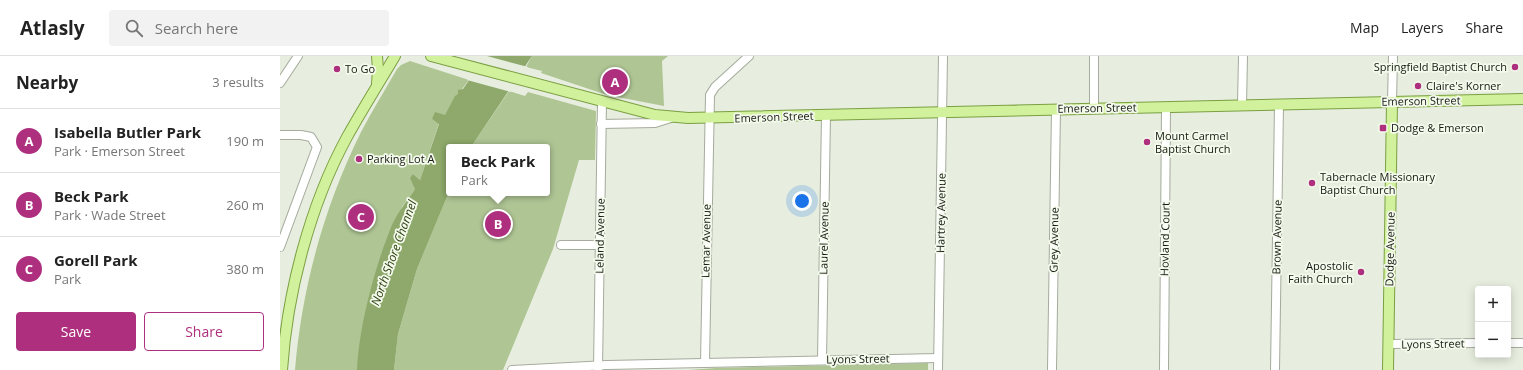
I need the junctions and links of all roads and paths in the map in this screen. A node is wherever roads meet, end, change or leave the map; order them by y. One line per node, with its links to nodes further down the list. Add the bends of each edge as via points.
1 (298, 56): 10 (street)
2 (377, 56): 11 (main road)
3 (395, 56): 11 (main road)
4 (431, 56): 13 (main road, Emerson Street)
5 (749, 56): 23 (street, Lemar Avenue, via 711,91)
6 (943, 56): 20 (street, Hartrey Avenue)
7 (1094, 56): 18 (street)
8 (1243, 56): 16 (street)
9 (1393, 56): 14 (street, Dodge Avenue)
10 (280, 83)
11 (376, 88): 37 (main road, via 347,137 316,207 297,273)
12 (1523, 98): 14 (main road, Emerson Street)
13 (602, 101): 22 (main road, Emerson Street); 24 (street, Leland Avenue)
14 (1392, 102): 15 (main road, Emerson Street); 32 (main road, Dodge Avenue)
15 (1279, 105): 16 (main road, Emerson Street); 42 (street, Brown Avenue)
16 (1242, 106): 17 (main road, Emerson Street)
17 (1166, 107): 18 (main road, Emerson Street); 41 (street, Hovland Court)
18 (1094, 108): 19 (main road, Emerson Street)
19 (1056, 109): 20 (main road, Emerson Street); 40 (street, Grey Avenue)
20 (943, 112): 21 (main road, Emerson Street); 33 (street, Hartrey Avenue)
21 (826, 115): 23 (main road, Emerson Street); 34 (street, Laurel Avenue)
22 (672, 118): 23 (main road, Emerson Street); 24 (street, Emerson Street, via 655,123)
23 (708, 118): 35 (street, Lemar Avenue)
24 (601, 124): 26 (street, Leland Avenue)
25 (280, 135): 28 (street, via 311,137 317,147)
26 (600, 244): 27 (street); 36 (street, Leland Avenue)
27 (561, 245)
28 (280, 247)
29 (1475, 343): 32 (street, Lyons Street)
30 (1511, 343): 31 (street)
31 (1523, 343)
32 (1389, 344): 43 (main road, Dodge Avenue)
33 (938, 358): 34 (street, Lyons Street); 39 (street, Hartrey Avenue)
34 (822, 360): 35 (street, Lyons Street)
35 (705, 363): 36 (street, Lyons Street)
36 (598, 368): 38 (street, Lyons Street)
37 (282, 370)
38 (513, 370)
39 (938, 370)
40 (1052, 370)
41 (1164, 370)
42 (1276, 370)
43 (1388, 370)

